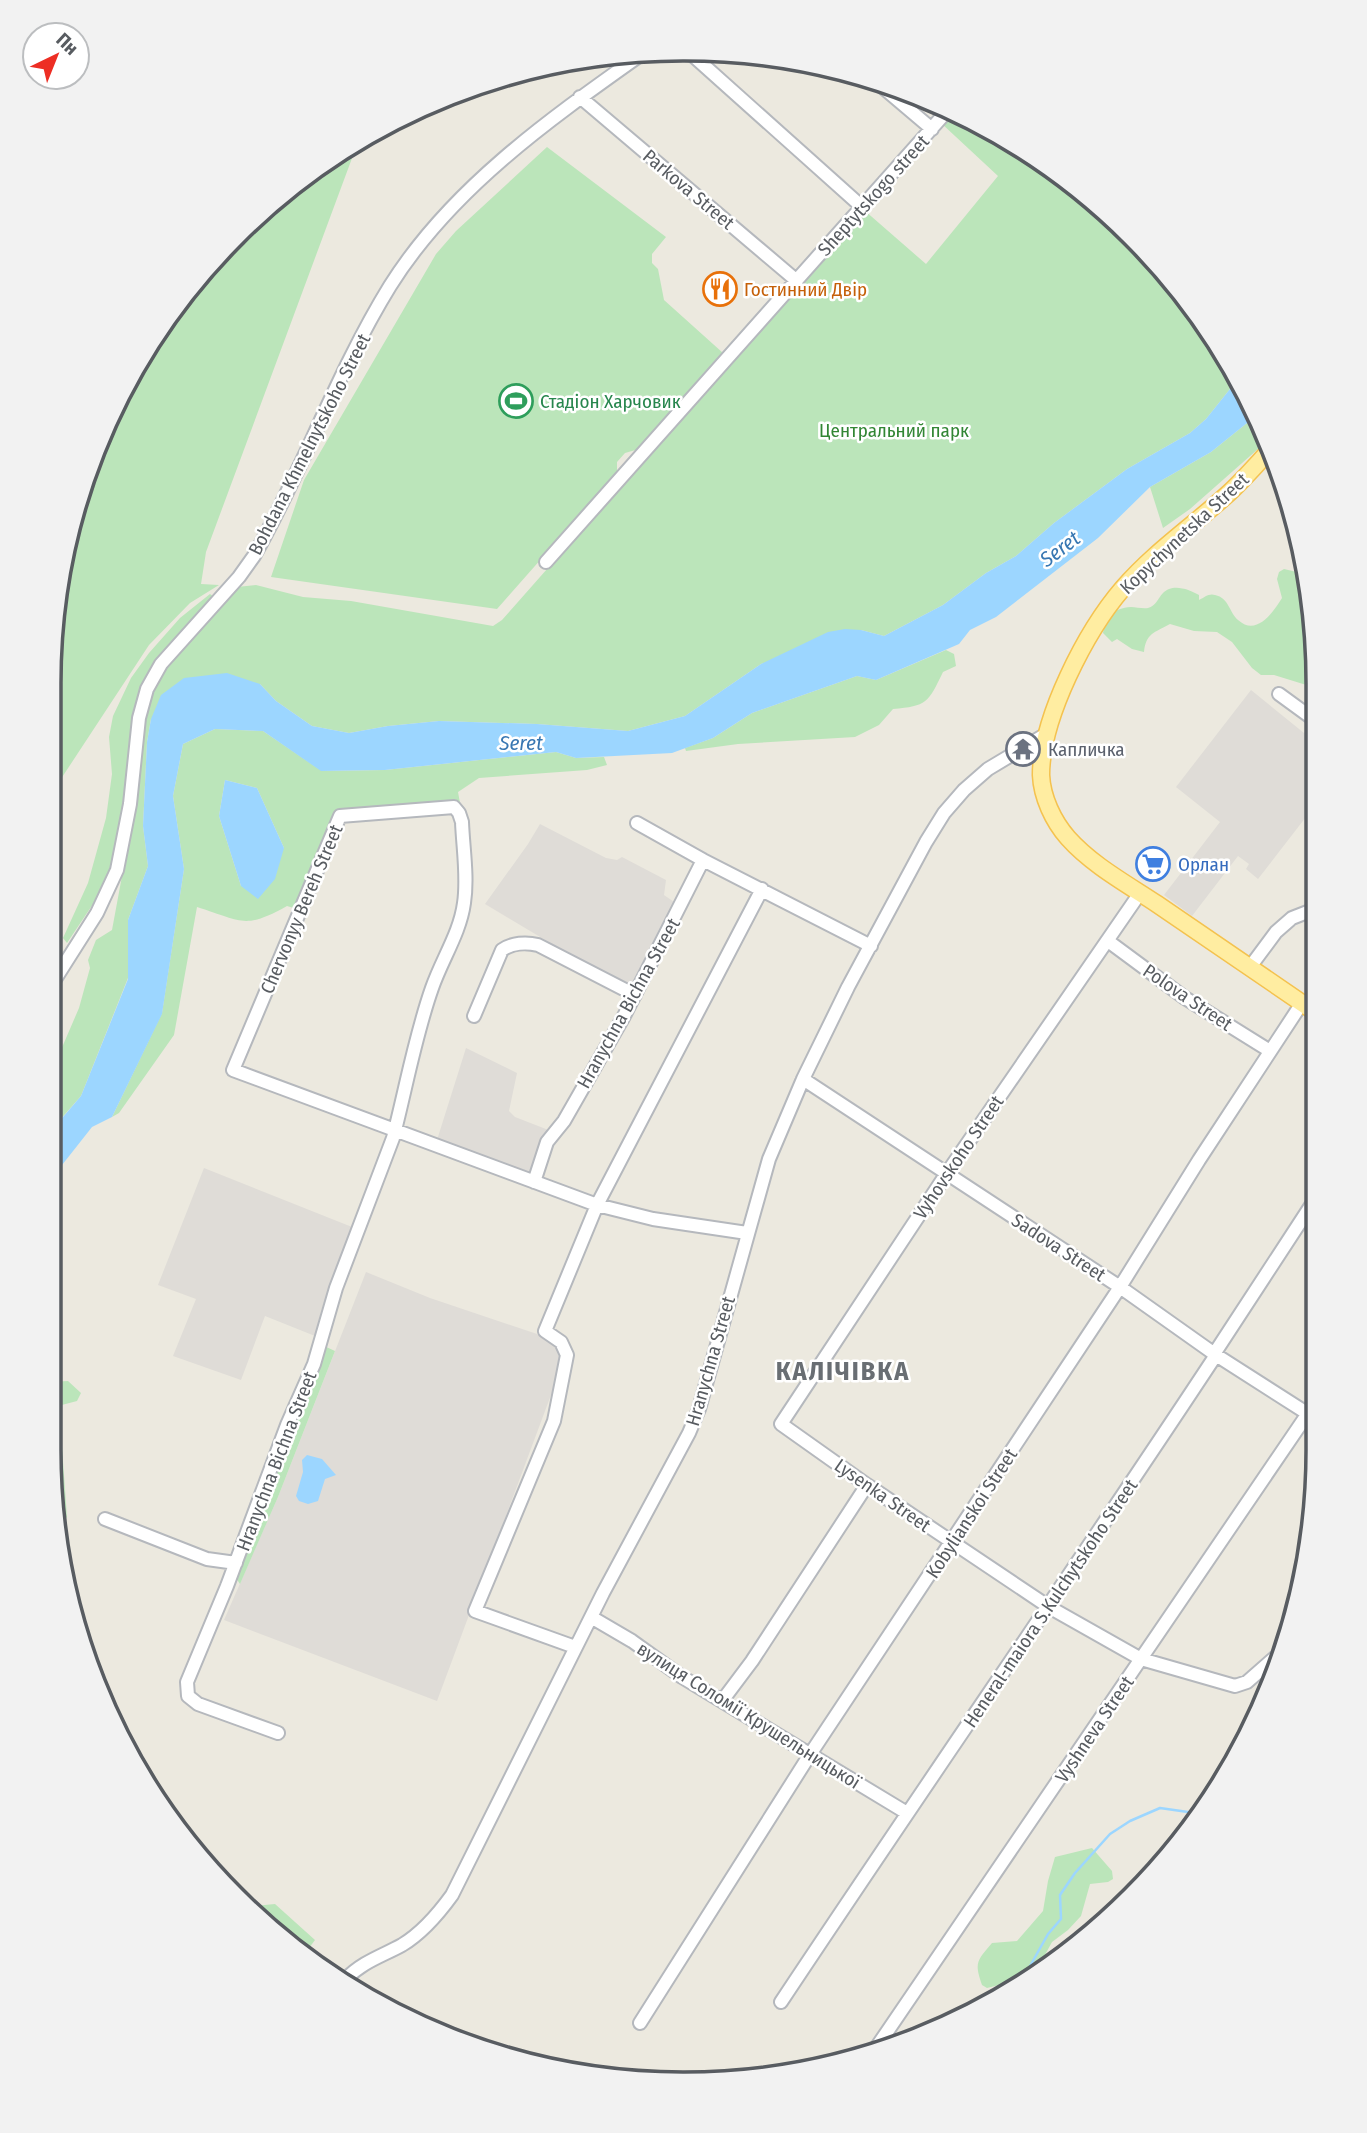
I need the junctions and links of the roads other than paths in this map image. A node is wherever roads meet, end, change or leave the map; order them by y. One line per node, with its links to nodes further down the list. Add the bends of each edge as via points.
1 (700, 62): 7 (street)
2 (626, 65): 3 (street, Bohdana Khmelnytskoho Street)
3 (580, 97): 8 (street, Parkova Street); 22 (street, Bohdana Khmelnytskoho Street, via 481,179 409,259 359,342 250,562 151,680 139,718 117,870 97,913)
4 (897, 99): 6 (street)
5 (942, 118): 6 (street, Sheptytskogo street)
6 (932, 129): 7 (street, Sheptytskogo street)
7 (861, 206): 8 (street, Sheptytskogo street)
8 (797, 281): 10 (street, Sheptytskogo street)
9 (1263, 457): 13 (main road, Kopychynetska Street, via 1115,597 1081,651)
10 (545, 562)
11 (1279, 694): 12 (street)
12 (1306, 714)
13 (1048, 733): 17 (main road, Kopychynetska Street, via 1042,783 1056,823 1075,845); 20 (street, Hranychna Street, via 988,769 955,800 931,834)
14 (637, 823): 15 (street)
15 (703, 860): 16 (street); 23 (street, Hranychna Bichna Street)
16 (761, 889): 20 (street); 32 (street)
17 (1140, 893): 19 (street, Vyhovskoho Street); 21 (main road, Kopychynetska Street)
18 (1306, 913): 21 (street, via 1276,932)
19 (1108, 941): 27 (street, Polova Street); 30 (street, Vyhovskoho Street)
20 (871, 946): 28 (street, Hranychna Street)
21 (1250, 967): 24 (main road, Kopychynetska Street)
22 (61, 970)
23 (635, 995): 26 (street, via 543,947 524,943 502,950); 31 (street, Hranychna Bichna Street, via 564,1121 547,1142)
24 (1306, 1006)
25 (1306, 1011): 27 (street, Kobylianskoi Street)
26 (474, 1016)
27 (1270, 1052): 35 (street, Kobylianskoi Street)
28 (803, 1079): 30 (street, Sadova Street); 34 (street, Hranychna Street, via 769,1160)
29 (395, 1131): 29 (street, Chervonyy Bereh Street, via 233,1070 337,819 348,814 454,807 462,822 464,903 429,998); 31 (street); 43 (street, Hranychna Bichna Street, via 336,1288 314,1364)
30 (947, 1173): 35 (street, Sadova Street); 39 (street, Vyhovskoho Street)
31 (534, 1182): 32 (street)
32 (597, 1205): 34 (street); 46 (street, via 545,1331 561,1342 567,1355 551,1429 475,1611)
33 (1306, 1213): 36 (street, Heneral-maiora S.Kulchytskoho Street)
34 (747, 1233): 45 (street, Hranychna Street, via 694,1422)
35 (1120, 1287): 36 (street, Sadova Street); 42 (street, Kobylianskoi Street)
36 (1216, 1355): 37 (street, Sadova Street); 44 (street, Heneral-maiora S.Kulchytskoho Street)
37 (1306, 1410)
38 (1306, 1420): 47 (street, Vyshneva Street)
39 (781, 1424): 40 (street, Lysenka Street)
40 (867, 1485): 42 (street, Lysenka Street); 49 (street)
41 (105, 1519): 43 (street, via 207,1559)
42 (952, 1542): 44 (street, Lysenka Street); 51 (street, Kobylianskoi Street)
43 (236, 1563): 50 (street, Hranychna Bichna Street, via 190,1674 187,1692 203,1707)
44 (1049, 1607): 47 (street, Lysenka Street); 52 (street, Heneral-maiora S.Kulchytskoho Street)
45 (591, 1617): 46 (street, Hranychna Street); 49 (street, вулиця Соломії Крушельницької)
46 (575, 1647): 53 (street, Hranychna Street, via 452,1895 410,1939)
47 (1141, 1659): 48 (street, Lysenka Street, via 1235,1686); 56 (street, Vyshneva Street)
48 (1267, 1664)
49 (722, 1701): 51 (street, вулиця Соломії Крушельницької)
50 (278, 1733)
51 (809, 1756): 52 (street, вулиця Соломії Крушельницької); 55 (street, Kobylianskoi Street)
52 (907, 1813): 54 (street, Heneral-maiora S.Kulchytskoho Street)
53 (351, 1975)
54 (781, 2002)
55 (640, 2023)
56 (882, 2040)

